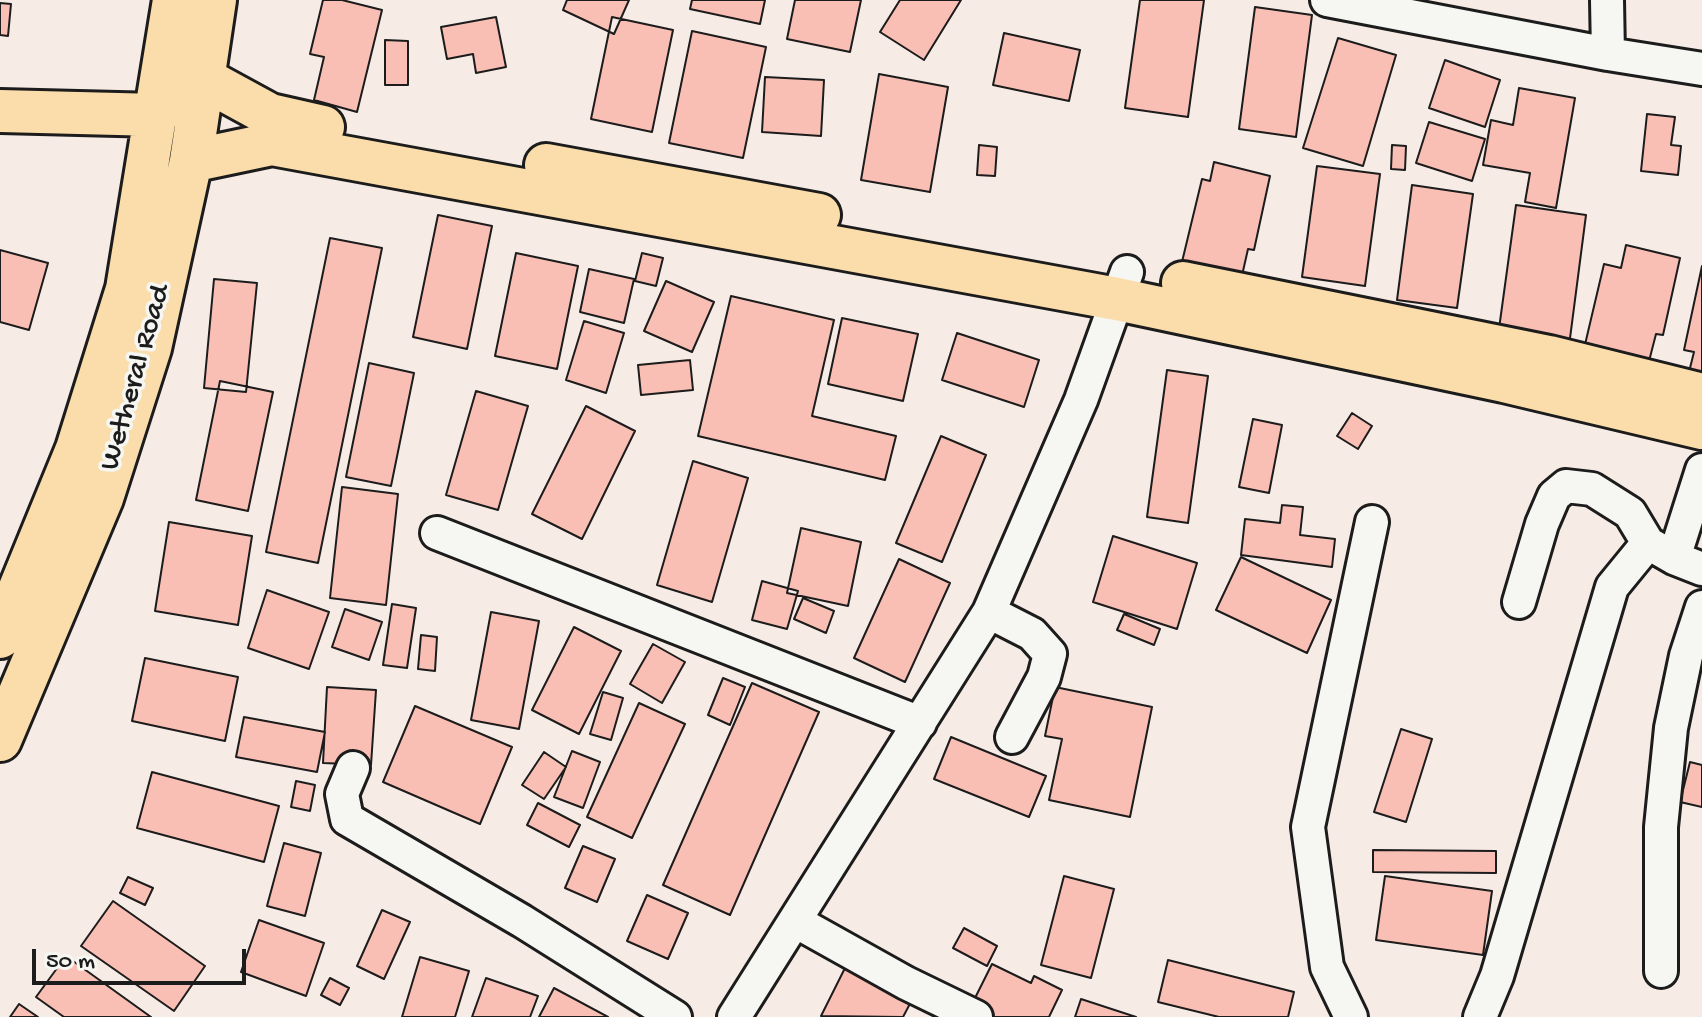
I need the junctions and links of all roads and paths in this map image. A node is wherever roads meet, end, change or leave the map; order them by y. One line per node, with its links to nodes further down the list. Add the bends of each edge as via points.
1 (174, 0): 10 (main road, Wetheral Road)
2 (215, 0): 8 (main road, Wetheral Road)
3 (1327, 0): 5 (street)
4 (1607, 0): 6 (street)
5 (1378, 5): 6 (street)
6 (1608, 54): 7 (street)
7 (1702, 69)
8 (204, 79): 11 (main road, Wetheral Road); 12 (main road, via 270,115 939,238)
9 (0, 111): 10 (main road)
10 (157, 115): 22 (main road, Wetheral Road, via 127,289 77,449)
11 (191, 161): 12 (main road, via 272,144); 25 (main road, Wetheral Road, via 150,348 102,498)
12 (1122, 285): 13 (main road, via 1549,357); 14 (main road); 21 (street, via 1081,400)
13 (1702, 395)
14 (1702, 428)
15 (1702, 470): 18 (street)
16 (1372, 522): 32 (street, via 1308,827 1327,967)
17 (437, 533): 23 (street)
18 (1675, 556): 19 (street, via 1630,513 1592,489 1566,486 1554,496 1542,524); 33 (street, via 1612,587 1497,976)
19 (1519, 602)
20 (1702, 607): 28 (street, via 1671,728 1661,827)
21 (989, 612): 23 (street); 24 (street, via 1032,634 1050,654 1044,677)
22 (0, 637)
23 (920, 723): 27 (street)
24 (1012, 737)
25 (0, 740)
26 (353, 768): 29 (street, via 342,794 347,819)
27 (795, 921): 30 (street); 31 (street)
28 (1661, 971)
29 (675, 1017)
30 (734, 1017)
31 (976, 1017)
32 (1351, 1017)
33 (1480, 1017)

